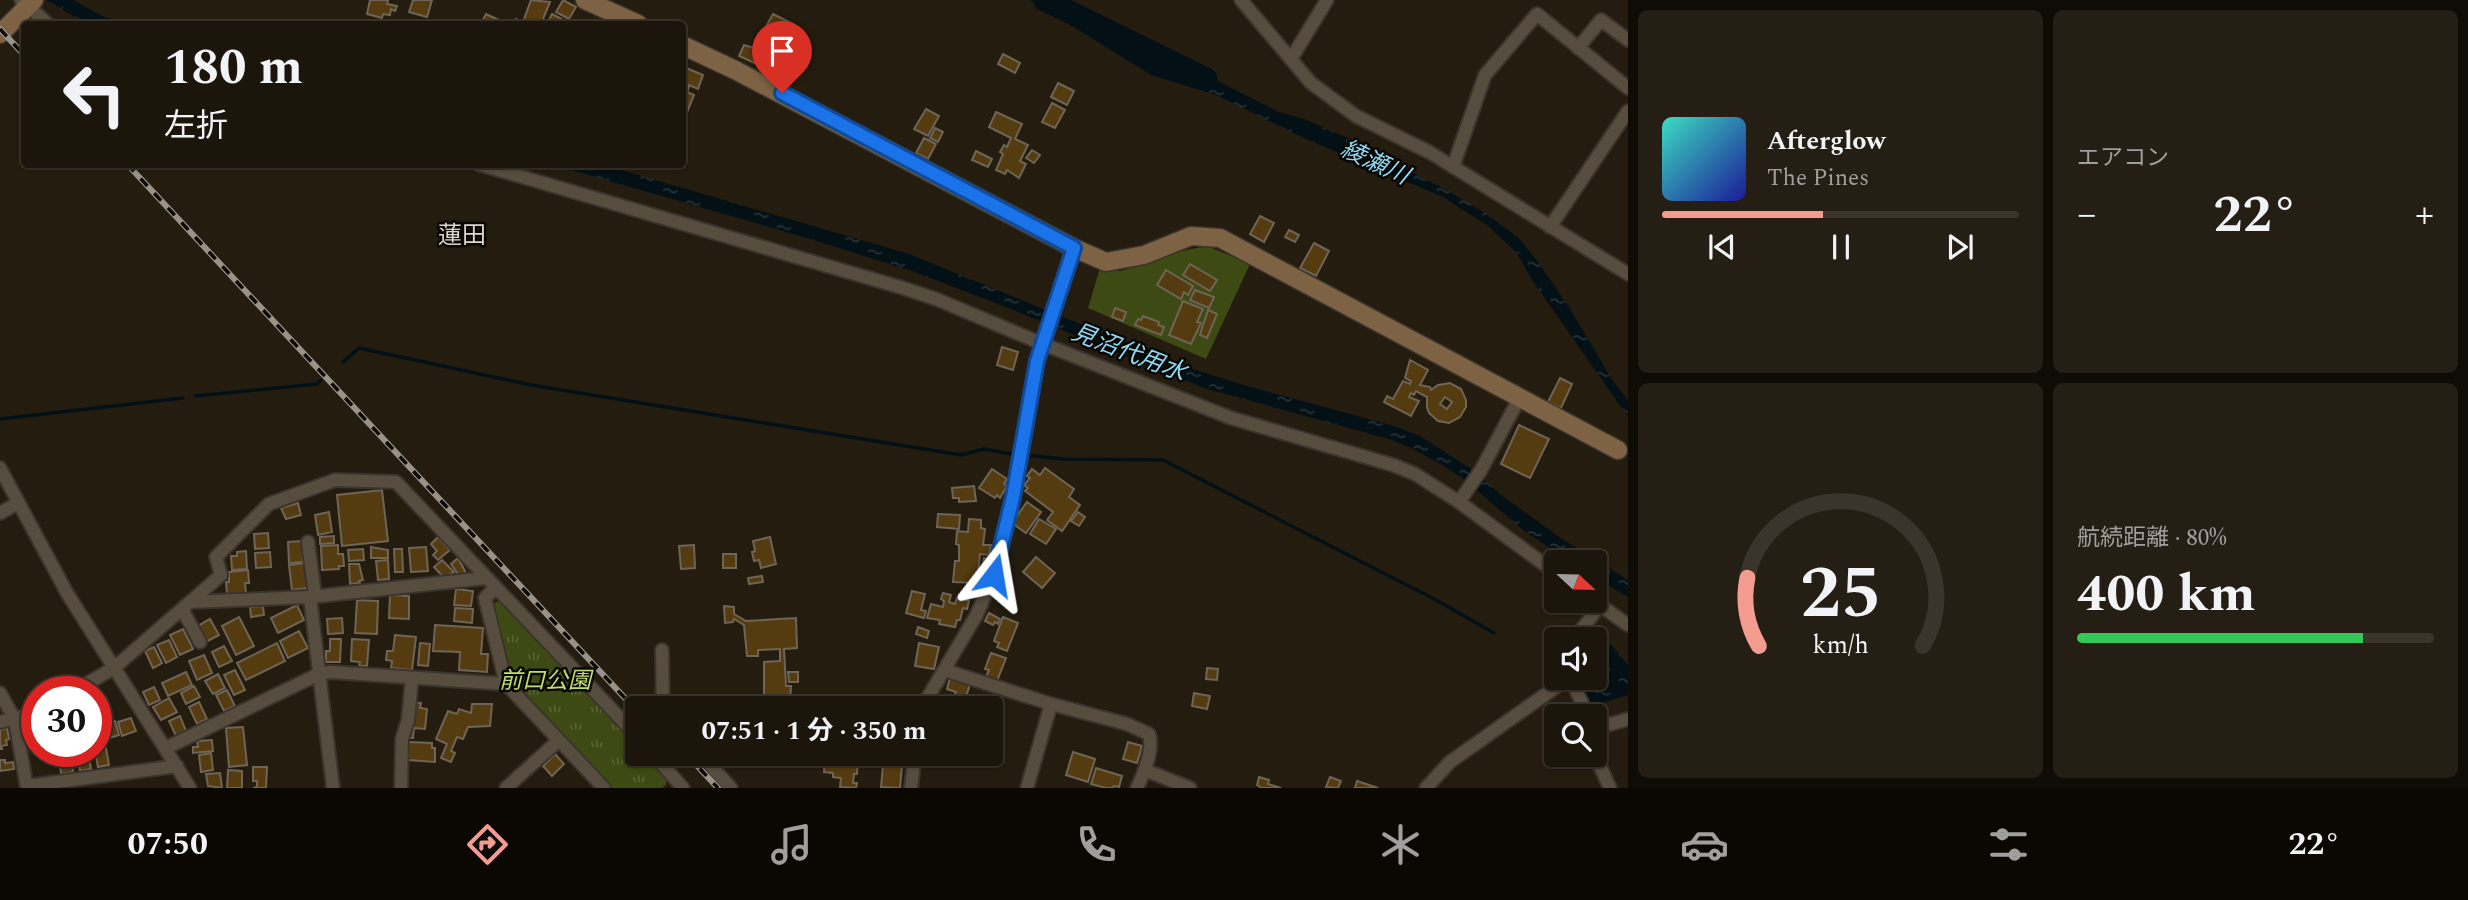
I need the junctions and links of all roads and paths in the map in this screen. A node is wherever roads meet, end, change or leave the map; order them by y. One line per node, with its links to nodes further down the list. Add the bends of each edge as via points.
1 (585, 0): 6 (street)
2 (1241, 0): 11 (street)
3 (1327, 0): 11 (street)
4 (28, 2): 5 (street); 7 (street)
5 (45, 21)
6 (631, 21)
7 (0, 34)
8 (1628, 40): 10 (street, via 1601,19)
9 (686, 47): 17 (street)
10 (1578, 48): 12 (street); 14 (street, via 1536,14 1485,75)
11 (1291, 59): 14 (street, via 1311,83 1356,116)
12 (1628, 88)
13 (1628, 111): 16 (street)
14 (1453, 167): 16 (street)
15 (492, 168): 19 (street, via 902,288)
16 (1550, 227): 18 (street)
17 (1074, 248): 19 (street); 20 (street, via 1107,262 1144,255 1191,236 1220,238)
18 (1628, 274)
19 (1043, 344): 23 (street, via 1231,418 1393,465); 36 (street, via 994,575)
20 (1520, 397): 21 (street); 23 (street)
21 (1623, 452)
22 (0, 468): 24 (street)
23 (1460, 502): 27 (street)
24 (18, 503): 25 (street); 35 (street)
25 (0, 513)
26 (308, 542): 29 (street)
27 (1544, 564)
28 (490, 583): 29 (street); 30 (street, via 396,482 335,480 269,505 216,557 221,575); 40 (street, via 485,598); 50 (street)
29 (313, 596): 30 (street); 37 (street)
30 (186, 606): 33 (street); 35 (street)
31 (1607, 611): 32 (street)
32 (1628, 625)
33 (200, 642)
34 (662, 650): 43 (street)
35 (114, 668): 38 (street); 53 (street)
36 (944, 670): 44 (street); 45 (street)
37 (319, 674): 39 (street); 53 (street); 63 (street)
38 (100, 676)
39 (412, 678): 40 (street); 64 (street, via 402,739)
40 (506, 684): 52 (street)
41 (1552, 690): 72 (street, via 1450,762)
42 (0, 693): 48 (street)
43 (663, 696)
44 (929, 696)
45 (1051, 704): 59 (street, via 1149,734); 69 (street)
46 (21, 718): 48 (street)
47 (1628, 719): 51 (street)
48 (15, 720): 49 (street); 61 (street)
49 (0, 722)
50 (625, 723)
51 (1607, 725)
52 (558, 741): 65 (street); 66 (street)
53 (166, 748): 54 (street)
54 (177, 766): 61 (street); 62 (street)
55 (662, 766): 60 (street)
56 (711, 766): 67 (street)
57 (914, 766): 68 (street)
58 (1600, 767): 73 (street)
59 (1145, 770): 70 (street); 71 (street)
60 (676, 786)
61 (27, 787)
62 (190, 788)
63 (333, 788)
64 (401, 788)
65 (506, 788)
66 (604, 788)
67 (732, 788)
68 (911, 788)
69 (1027, 788)
70 (1138, 788)
71 (1190, 788)
72 (1426, 788)
73 (1610, 788)

